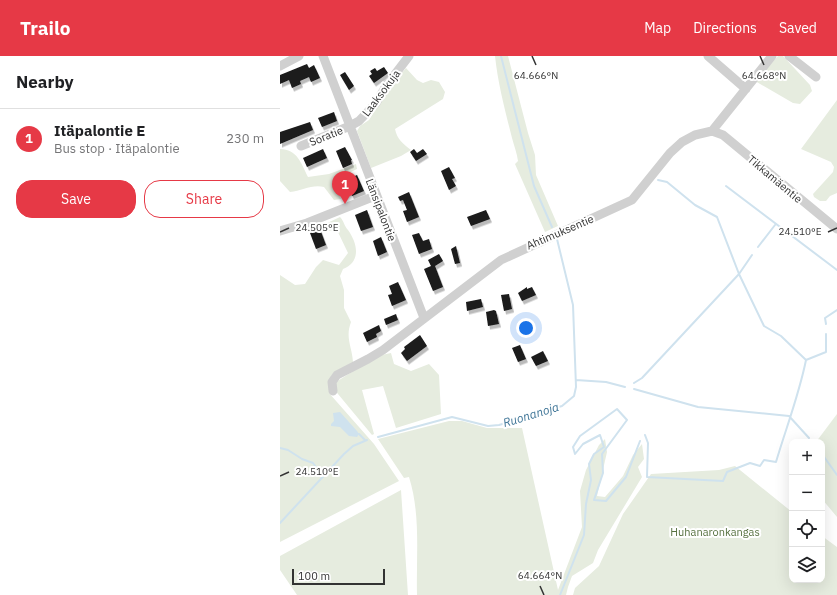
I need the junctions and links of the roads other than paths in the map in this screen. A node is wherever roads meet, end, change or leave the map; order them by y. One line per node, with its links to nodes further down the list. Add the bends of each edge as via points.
1 (299, 56): 7 (street)
2 (323, 56): 10 (street, Länsipalontie)
3 (409, 56): 10 (street, Laaksokuja, via 371,110)
4 (708, 56): 9 (street)
5 (772, 56): 9 (street)
6 (789, 56): 8 (street)
7 (280, 66)
8 (816, 77)
9 (746, 88): 11 (street)
10 (350, 126): 12 (street, Soratie); 13 (street, Länsipalontie)
11 (712, 131): 14 (street, Tikkamäentie, via 723,135); 16 (street, Ahtimuksentie, via 688,138 674,149 632,200 501,260)
12 (301, 146)
13 (376, 196): 15 (street); 16 (street, Länsipalontie)
14 (837, 230)
15 (280, 231)
16 (424, 318): 17 (street, Ahtimuksentie, via 373,356 337,375 332,382)
17 (333, 391)

